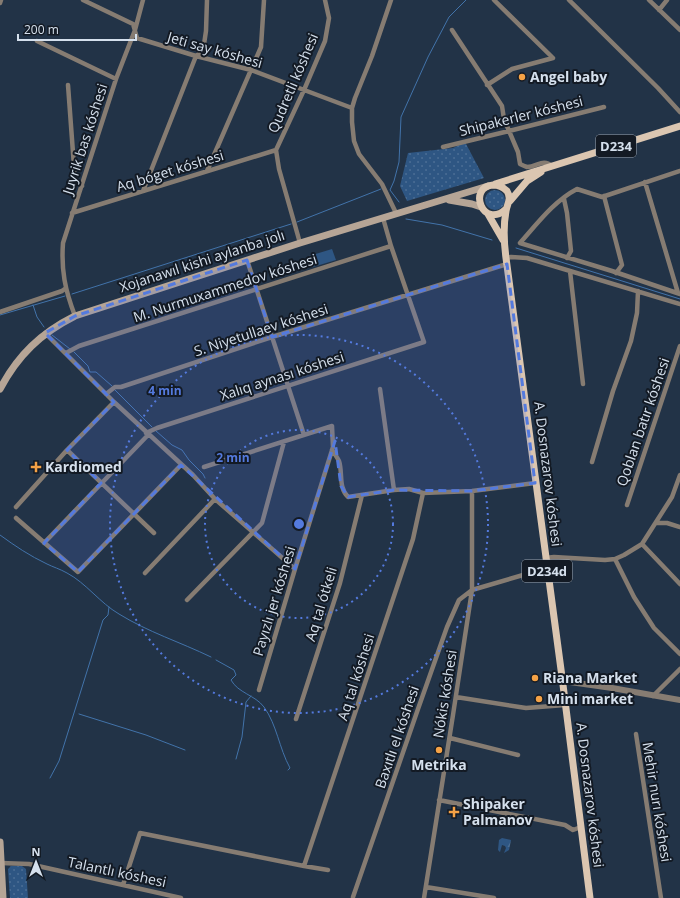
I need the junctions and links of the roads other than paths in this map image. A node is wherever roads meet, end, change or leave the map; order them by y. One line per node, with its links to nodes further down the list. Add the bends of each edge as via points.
1 (1, 0): 12 (street)
2 (82, 0): 14 (street, Jeti say kóshesi, via 133,24)
3 (143, 0): 14 (street, Juyrik bas kóshesi)
4 (207, 0): 18 (street, via 203,51)
5 (264, 0): 19 (street, via 261,47)
6 (325, 0): 23 (street, Qudretli kóshesi, via 329,18 325,41)
7 (391, 0): 25 (street)
8 (494, 0): 22 (street, via 553,58 512,69)
9 (569, 0): 26 (street)
10 (649, 0): 13 (street)
11 (667, 0): 13 (street)
12 (0, 3)
13 (659, 10): 16 (street)
14 (135, 30): 18 (street, Jeti say kóshesi, via 137,38); 20 (street, Juyrik bas kóshesi)
15 (452, 30): 22 (street)
16 (680, 30)
17 (37, 41): 20 (street)
18 (196, 56): 19 (street, Jeti say kóshesi); 37 (street)
19 (251, 70): 23 (street, Jeti say kóshesi); 32 (street)
20 (116, 79): 35 (street, Juyrik bas kóshesi)
21 (68, 84): 35 (street, via 75,180)
22 (487, 85): 28 (street, via 502,106)
23 (304, 90): 25 (street, Jeti say kóshesi); 30 (street, Qudretli kóshesi)
24 (604, 107): 28 (street, Shipakerler kóshesi)
25 (352, 108): 45 (street, via 354,141 359,154 382,184)
26 (680, 112)
27 (680, 126): 31 (main road, Xojanawıl kishi aylanba jolı / D234)
28 (509, 131): 29 (street, Shipakerler kóshesi); 31 (street, via 520,164 527,167 544,162)
29 (443, 147)
30 (276, 150): 32 (street, Aq bóget kóshesi); 48 (street)
31 (552, 166): 36 (main road, Xojanawıl kishi aylanba jolı / D234); 41 (main road, Xojanawıl kishi aylanba jolı / D234, via 527,181)
32 (207, 171): 37 (street, Aq bóget kóshesi)
33 (680, 171): 34 (street)
34 (646, 182): 38 (street); 60 (street)
35 (82, 186): 44 (street, Juyrik bas kóshesi)
36 (489, 186): 40 (main road, Xojanawıl kishi aylanba jolı / D234); 41 (main road, via 504,188); 42 (main road, via 484,189 480,198)
37 (143, 191): 44 (street, Aq bóget kóshesi)
38 (604, 196): 39 (street, via 578,190); 55 (street, via 622,265)
39 (564, 199): 51 (street, via 571,251); 51 (street, via 547,212 520,243)
40 (441, 200): 42 (main road, Xojanawıl kishi aylanba jolı / D234, via 461,201); 45 (main road, Xojanawıl kishi aylanba jolı / D234)
41 (510, 200): 43 (main road)
42 (481, 207): 46 (main road, D234)
43 (506, 209): 46 (main road, via 498,215); 49 (main road, D234d)
44 (72, 213): 56 (street, Juyrik bas kóshesi, via 63,243 62,264)
45 (396, 213): 47 (main road, Xojanawıl kishi aylanba jolı / D234)
46 (488, 214): 49 (main road, D234d)
47 (383, 218): 48 (main road, Xojanawıl kishi aylanba jolı / D234); 50 (street)
48 (300, 243): 52 (main road, Xojanawıl kishi aylanba jolı / D234)
49 (505, 244): 53 (main road, A. Dosnazarov kóshesi / D234d)
50 (391, 246): 57 (street, M. Nurmuxammedov kóshesi); 59 (street)
51 (567, 258): 55 (street)
52 (247, 260): 57 (street); 63 (main road, Xojanawıl kishi aylanba jolı / D234)
53 (507, 261): 54 (street, S. Niyetullaev kóshesi, via 511,257 527,258); 59 (street, S. Niyetullaev kóshesi); 84 (main road, A. Dosnazarov kóshesi / D234d)
54 (570, 271): 58 (street, S. Niyetullaev kóshesi); 68 (street)
55 (616, 272): 60 (street)
56 (66, 288): 62 (street); 63 (street, Juyrik bas kóshesi)
57 (257, 289): 65 (street); 67 (street, M. Nurmuxammedov kóshesi, via 79,346)
58 (638, 291): 61 (street, S. Niyetullaev kóshesi); 79 (street, via 637,313 631,341)
59 (407, 294): 65 (street, S. Niyetullaev kóshesi); 69 (street, Xalıq aynası kóshesi, via 424,342)
60 (679, 294)
61 (680, 304)
62 (0, 312)
63 (75, 316): 64 (main road, Xojanawıl kishi aylanba jolı / D234)
64 (45, 333): 67 (street); 70 (main road, Xojanawıl kishi aylanba jolı / D234, via 18,360)
65 (272, 337): 69 (street); 72 (street, S. Niyetullaev kóshesi, via 115,387)
66 (680, 346): 90 (street, Qoblan batır kóshesi)
67 (66, 353): 72 (street)
68 (584, 384)
69 (288, 386): 74 (street, Xalıq aynası kóshesi, via 157,428); 75 (street)
70 (0, 389)
71 (380, 389): 85 (street)
72 (106, 394): 73 (street)
73 (114, 402): 74 (street); 77 (street)
74 (147, 434): 80 (street); 83 (street, Xalıq aynası kóshesi)
75 (304, 435): 76 (street); 78 (street, Payızlı jer kóshesi, via 332,426)
76 (284, 442): 81 (street); 97 (street, via 262,523)
77 (67, 450): 83 (street); 91 (street)
78 (332, 450): 88 (street, via 339,460 344,493 348,497); 103 (street, Payızlı jer kóshesi)
79 (592, 462)
80 (181, 465): 89 (street); 92 (street)
81 (204, 467)
82 (680, 475): 94 (street, via 672,497)
83 (101, 483): 92 (street); 98 (street, Xalıq aynası kóshesi)
84 (535, 483): 86 (street); 100 (main road, A. Dosnazarov kóshesi / D234d)
85 (394, 490): 87 (street, via 409,489); 88 (street)
86 (472, 491): 87 (street); 106 (street, Nókis kóshesi)
87 (423, 493): 124 (street, Aq tal kóshesi, via 413,539)
88 (362, 495): 116 (street, Aq tal ótkeli, via 340,583)
89 (215, 499): 97 (street); 104 (street)
90 (627, 505)
91 (16, 507)
92 (133, 515): 96 (street); 98 (street, via 78,572)
93 (16, 518): 98 (street)
94 (656, 523): 95 (street); 99 (street)
95 (680, 527)
96 (154, 533)
97 (253, 533): 103 (street); 107 (street)
98 (44, 543)
99 (642, 544): 101 (street); 105 (street)
100 (545, 558): 101 (street); 102 (main road, A. Dosnazarov kóshesi / D234d)
101 (615, 559): 108 (street, via 634,597 654,628)
102 (547, 568): 106 (street); 110 (main road, A. Dosnazarov kóshesi / D234d)
103 (295, 569): 111 (street, Payızlı jer kóshesi)
104 (145, 573)
105 (680, 584)
106 (472, 590): 113 (street, Nókis kóshesi); 128 (street, Baxıtlı el kóshesi, via 459,600 447,627)
107 (187, 600)
108 (680, 654)
109 (680, 669): 112 (street)
110 (563, 681): 112 (street); 115 (main road, A. Dosnazarov kóshesi / D234d)
111 (259, 690)
112 (653, 696): 114 (street)
113 (456, 697): 115 (street, via 526,708); 118 (street, Nókis kóshesi)
114 (680, 700)
115 (565, 704): 121 (main road, A. Dosnazarov kóshesi / D234d)
116 (296, 718)
117 (636, 734): 134 (street, Mehir nurı kóshesi)
118 (450, 738): 119 (street); 120 (street, Nókis kóshesi)
119 (518, 754)
120 (439, 800): 121 (street, via 565,825 573,830); 127 (street, Nókis kóshesi)
121 (581, 827): 133 (main road, A. Dosnazarov kóshesi / D234d)
122 (0, 842): 123 (main road)
123 (1, 863): 126 (street, Talantlı kóshesi, via 29,864); 129 (main road)
124 (304, 866): 125 (street); 126 (street, via 140,833)
125 (328, 870)
126 (124, 885): 130 (street, Talantlı kóshesi)
127 (426, 887): 131 (street, Nókis kóshesi); 132 (street)
128 (353, 897)
129 (3, 898)
130 (181, 898)
131 (424, 898)
132 (494, 898)
133 (590, 898)
134 (661, 898)

